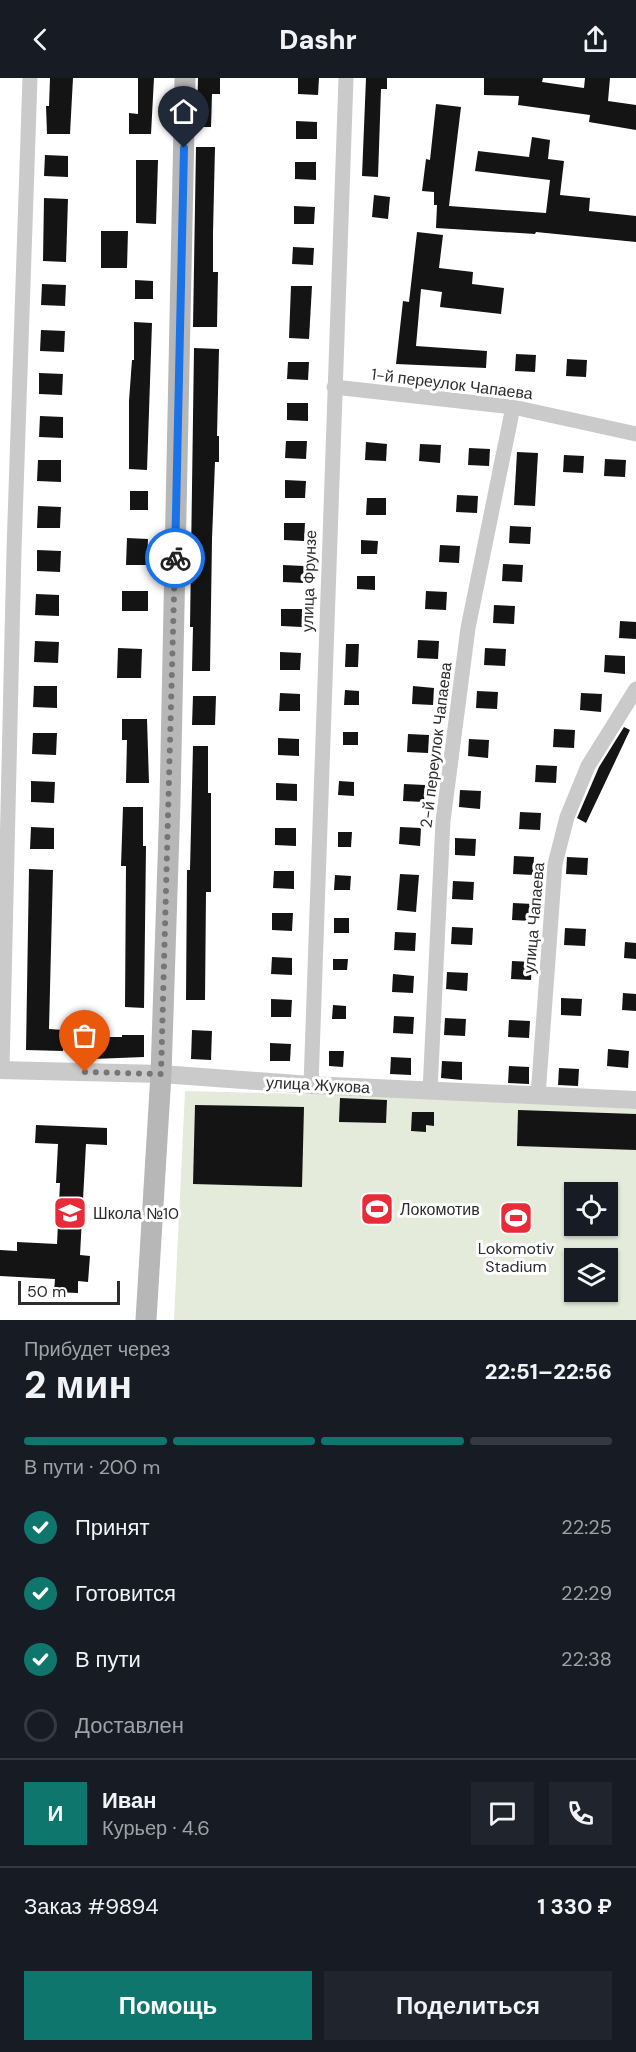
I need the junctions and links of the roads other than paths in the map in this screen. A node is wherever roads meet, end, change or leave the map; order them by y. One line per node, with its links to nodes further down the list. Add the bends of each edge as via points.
1 (30, 78): 8 (street)
2 (185, 78): 9 (main road)
3 (345, 78): 4 (street, улица Фрунзе)
4 (334, 387): 5 (street, 1-й переулок Чапаева); 10 (street, улица Фрунзе)
5 (513, 407): 6 (street, 1-й переулок Чапаева); 11 (street, 2-й переулок Чапаева, via 468,628 443,821)
6 (636, 434)
7 (636, 689): 12 (street, улица Чапаева, via 588,766 567,817 555,864)
8 (1, 1070): 9 (street, улица Жукова)
9 (161, 1074): 10 (street, улица Жукова); 14 (main road)
10 (311, 1085): 11 (street, улица Жукова)
11 (430, 1091): 12 (street, улица Жукова)
12 (538, 1096): 13 (street, улица Жукова)
13 (636, 1100)
14 (146, 1320)

